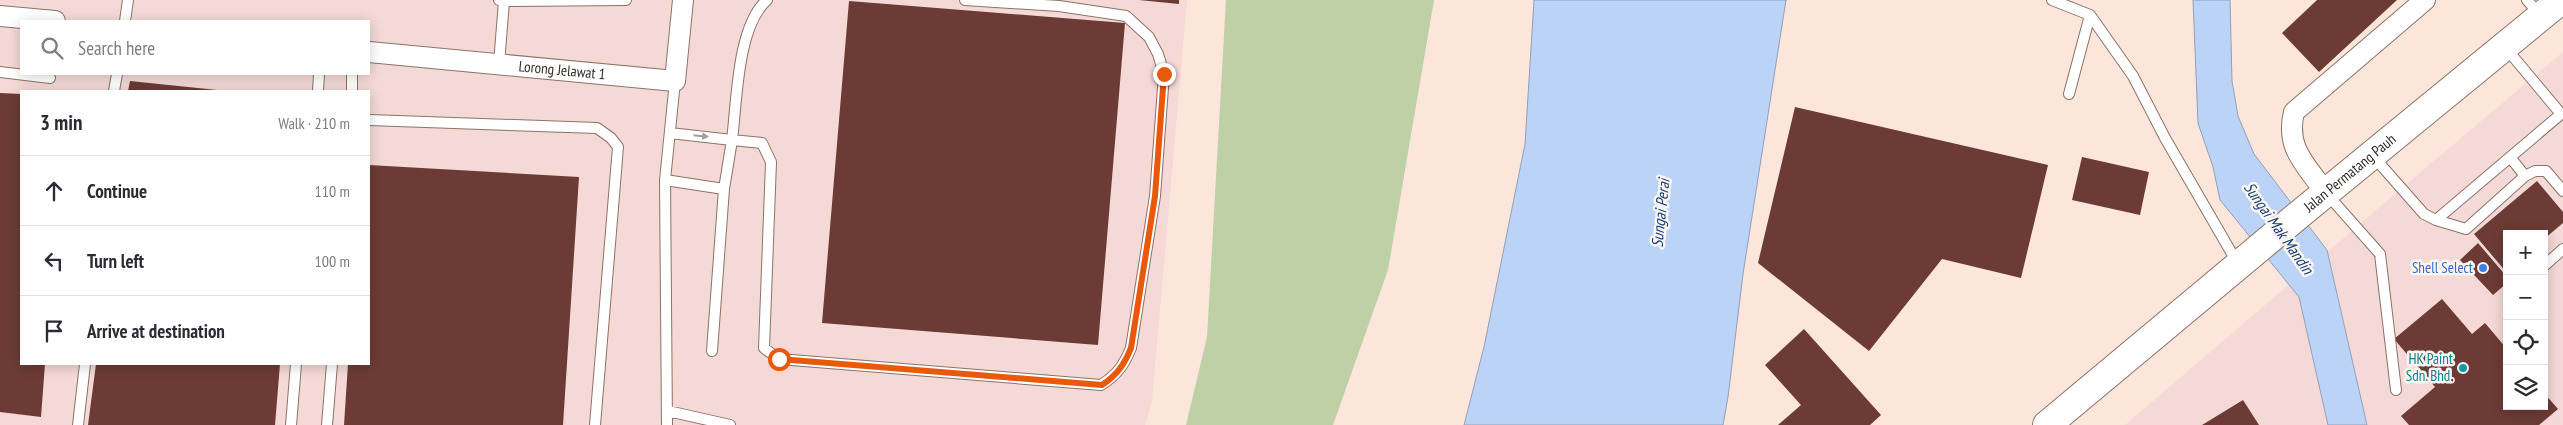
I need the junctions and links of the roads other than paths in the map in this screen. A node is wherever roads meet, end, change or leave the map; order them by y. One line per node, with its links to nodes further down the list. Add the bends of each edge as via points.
1 (128, 0): 13 (lane)
2 (501, 0): 3 (lane); 16 (lane)
3 (626, 0)
4 (683, 0): 24 (street)
5 (767, 0): 32 (lane, via 751,21)
6 (965, 0): 32 (lane, via 1059,6 1126,16 1149,37 1158,54 1164,74 1155,196 1131,348 1125,364 1102,385 779,359 771,355 764,348 771,162 762,143)
7 (2052, 0): 10 (lane)
8 (2425, 0): 39 (street, via 2294,112 2290,127 2294,150)
9 (2543, 5): 14 (main road, Jalan Permatang Pauh)
10 (2090, 15): 28 (lane); 44 (lane, via 2133,76 2165,138)
11 (0, 16): 12 (street)
12 (44, 20)
13 (125, 20)
14 (2504, 47): 29 (lane); 33 (main road, Jalan Permatang Pauh)
15 (370, 52): 16 (street, Lorong Jelawat 1)
16 (499, 64): 24 (street, Lorong Jelawat 1)
17 (0, 72): 18 (lane)
18 (20, 74)
19 (25, 75): 23 (lane)
20 (116, 75): 25 (lane)
21 (320, 75): 26 (lane)
22 (352, 75): 27 (lane)
23 (50, 78)
24 (675, 81): 31 (lane)
25 (114, 90)
26 (318, 90)
27 (352, 90)
28 (2069, 94)
29 (2562, 113): 34 (lane)
30 (370, 120): 55 (lane, via 598,128 618,147)
31 (670, 133): 32 (lane, one-way to 32); 36 (lane)
32 (732, 140): 37 (lane)
33 (2372, 155): 39 (main road, Jalan Permatang Pauh); 40 (lane, via 2424,214)
34 (2510, 157): 35 (lane); 40 (lane)
35 (2525, 176): 38 (lane, via 2535,171 2546,171); 41 (lane)
36 (666, 180): 37 (lane); 51 (lane)
37 (724, 189): 46 (lane)
38 (2563, 191)
39 (2326, 192): 44 (main road, Jalan Permatang Pauh); 50 (lane, via 2380,254)
40 (2436, 220): 41 (lane)
41 (2466, 229): 42 (lane)
42 (2479, 230)
43 (2563, 250): 45 (lane)
44 (2243, 261): 58 (main road, Jalan Permatang Pauh)
45 (2548, 263)
46 (712, 350)
47 (85, 365): 52 (lane)
48 (296, 365): 53 (lane)
49 (332, 365): 54 (lane)
50 (2396, 390)
51 (668, 411): 56 (lane); 57 (lane)
52 (78, 425)
53 (291, 425)
54 (327, 425)
55 (595, 425)
56 (667, 425)
57 (730, 425)
58 (2047, 425)

